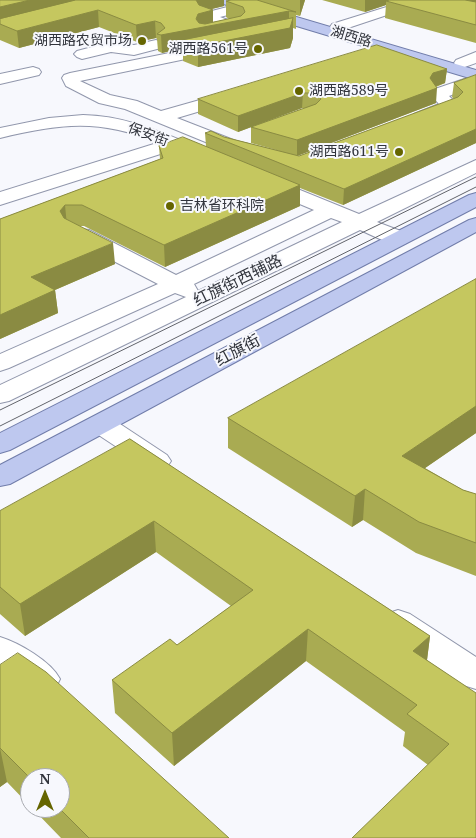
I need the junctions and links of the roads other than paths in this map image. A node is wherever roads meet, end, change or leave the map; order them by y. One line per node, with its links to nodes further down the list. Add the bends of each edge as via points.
1 (225, 0): 3 (main road, 湖西路)
2 (429, 0): 4 (street)
3 (246, 3): 4 (main road, 湖西路); 5 (street, via 205,17 236,28); 8 (main road, 湖西路)
4 (337, 27): 11 (main road, 湖西路)
5 (208, 34)
6 (171, 42): 9 (street, via 134,50 111,47)
7 (242, 43): 17 (street, via 70,78 72,83 105,99)
8 (389, 49): 10 (street); 13 (main road, 湖西路)
9 (82, 54)
10 (361, 58)
11 (471, 62)
12 (33, 72): 14 (street)
13 (476, 75)
14 (0, 79)
15 (476, 80): 19 (street, via 438,94 450,106)
16 (246, 91): 17 (street)
17 (160, 117): 22 (street, via 232,146)
18 (109, 123): 20 (street, 保安街, via 69,121); 21 (street); 23 (street, 保安街, via 131,126)
19 (405, 124)
20 (0, 133)
21 (36, 143)
22 (251, 143)
23 (173, 144): 24 (street, 保安街); 27 (street)
24 (217, 162)
25 (476, 166): 30 (street, 红旗街西辅路)
26 (252, 177): 29 (street)
27 (0, 199)
28 (476, 199): 33 (main road, 红旗街)
29 (331, 210): 30 (street); 34 (street)
30 (360, 222): 33 (street); 35 (street, 红旗街西辅路)
31 (476, 224): 38 (main road, 红旗街)
32 (75, 232): 34 (street)
33 (398, 238): 39 (main road, 红旗街)
34 (176, 284): 35 (street); 36 (street)
35 (203, 298): 37 (street, 红旗街西辅路)
36 (0, 363)
37 (0, 395)
38 (101, 424): 40 (main road, 红旗街); 41 (street)
39 (0, 444)
40 (0, 477)
41 (182, 478)
42 (378, 609): 44 (street)
43 (0, 650): 45 (street)
44 (476, 675)
45 (74, 700)

